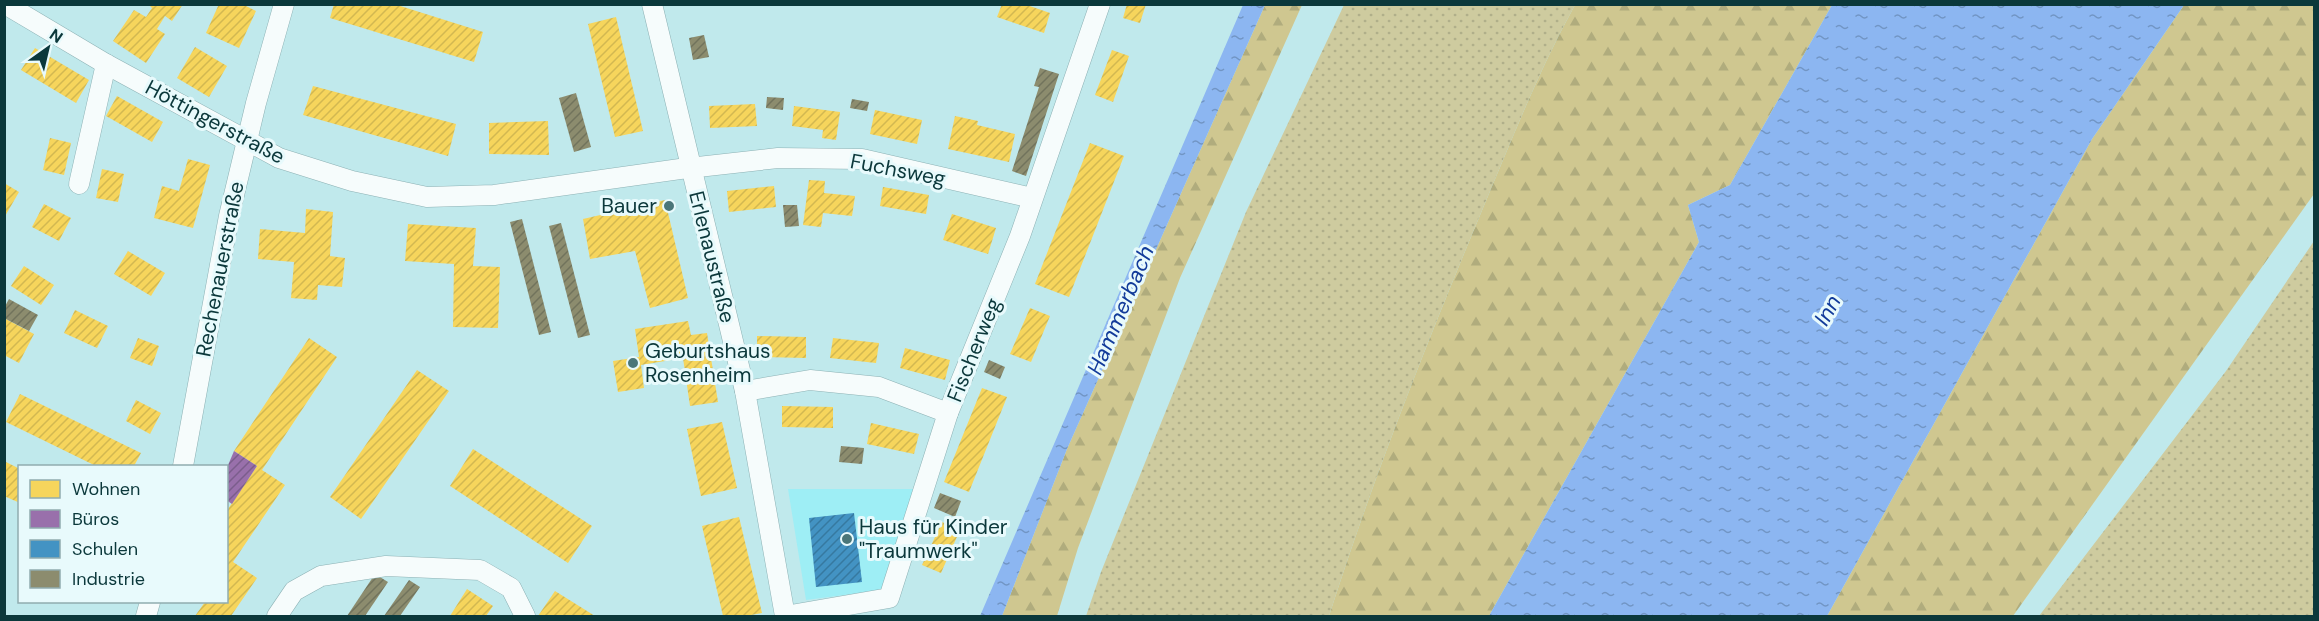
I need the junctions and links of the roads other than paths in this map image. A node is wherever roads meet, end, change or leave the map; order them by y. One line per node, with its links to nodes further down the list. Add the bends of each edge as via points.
1 (5, 4): 5 (street, Höttingerstraße)
2 (284, 4): 6 (street, Rechenauerstraße)
3 (652, 4): 7 (street, Erlenaustraße)
4 (1100, 4): 9 (street, Fischerweg)
5 (106, 64): 6 (street, Höttingerstraße); 8 (street)
6 (247, 140): 7 (street, Höttingerstraße, via 279,158 352,182 427,197 494,195); 12 (street, Rechenauerstraße, via 229,216)
7 (691, 168): 9 (street, Fuchsweg, via 778,158 862,159); 10 (street, Erlenaustraße)
8 (80, 184)
9 (1032, 198): 11 (street, Fischerweg)
10 (745, 392): 11 (street, via 810,380 879,387); 15 (street, Erlenaustraße)
11 (948, 413): 15 (street, Fischerweg, via 889,598)
12 (183, 465)
13 (277, 616): 14 (street, via 294,591 321,576 386,566 480,570 511,588)
14 (525, 616)
15 (785, 616)

